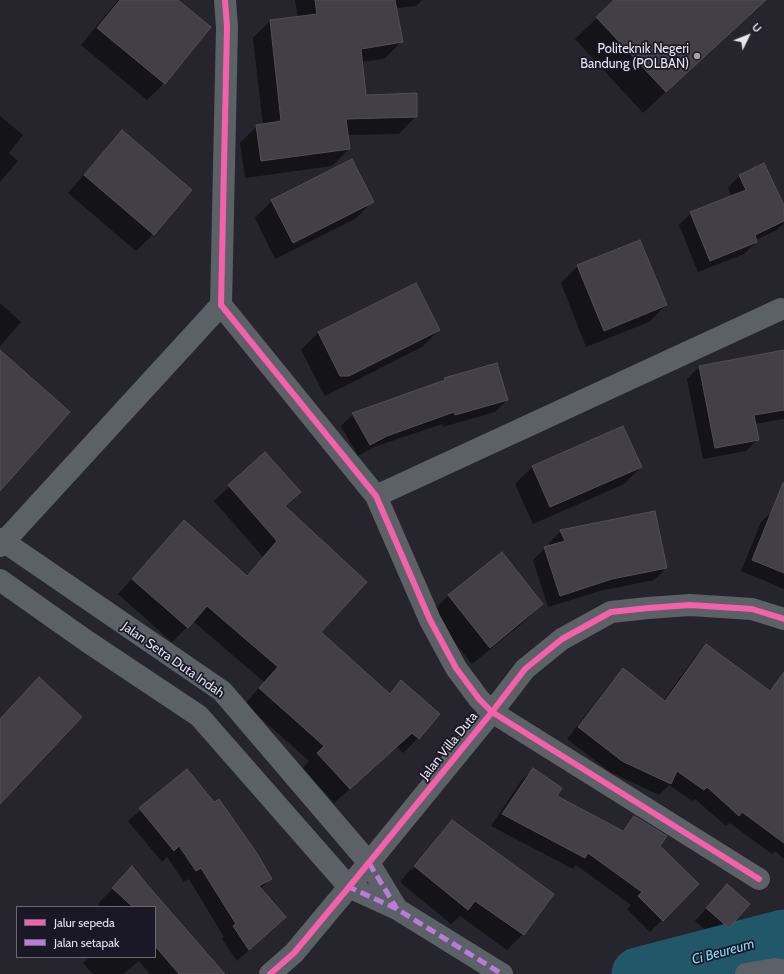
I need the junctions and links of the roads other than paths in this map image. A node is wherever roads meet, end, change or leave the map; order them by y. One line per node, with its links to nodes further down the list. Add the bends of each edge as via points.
1 (225, 0): 2 (street, via 227,27)
2 (221, 305): 4 (street); 5 (street)
3 (783, 305): 4 (street)
4 (376, 496): 8 (street, via 430,620 456,668)
5 (1, 543): 9 (street, Jalan Setra Duta Indah, via 222,691)
6 (0, 580): 11 (street, via 199,716)
7 (784, 619): 8 (street, Jalan Villa Duta, via 752,609 690,605 611,612 562,639 525,669)
8 (492, 712): 9 (street, Jalan Villa Duta); 10 (street)
9 (368, 863): 11 (street, Jalan Villa Duta); 12 (street, Jalan Setra Duta Indah)
10 (759, 879)
11 (349, 887): 12 (street); 14 (street, Jalan Villa Duta, via 294,953)
12 (397, 909): 15 (street)
13 (784, 971): 16 (street, via 775,969)
14 (270, 974)
15 (502, 974)
16 (746, 974)

